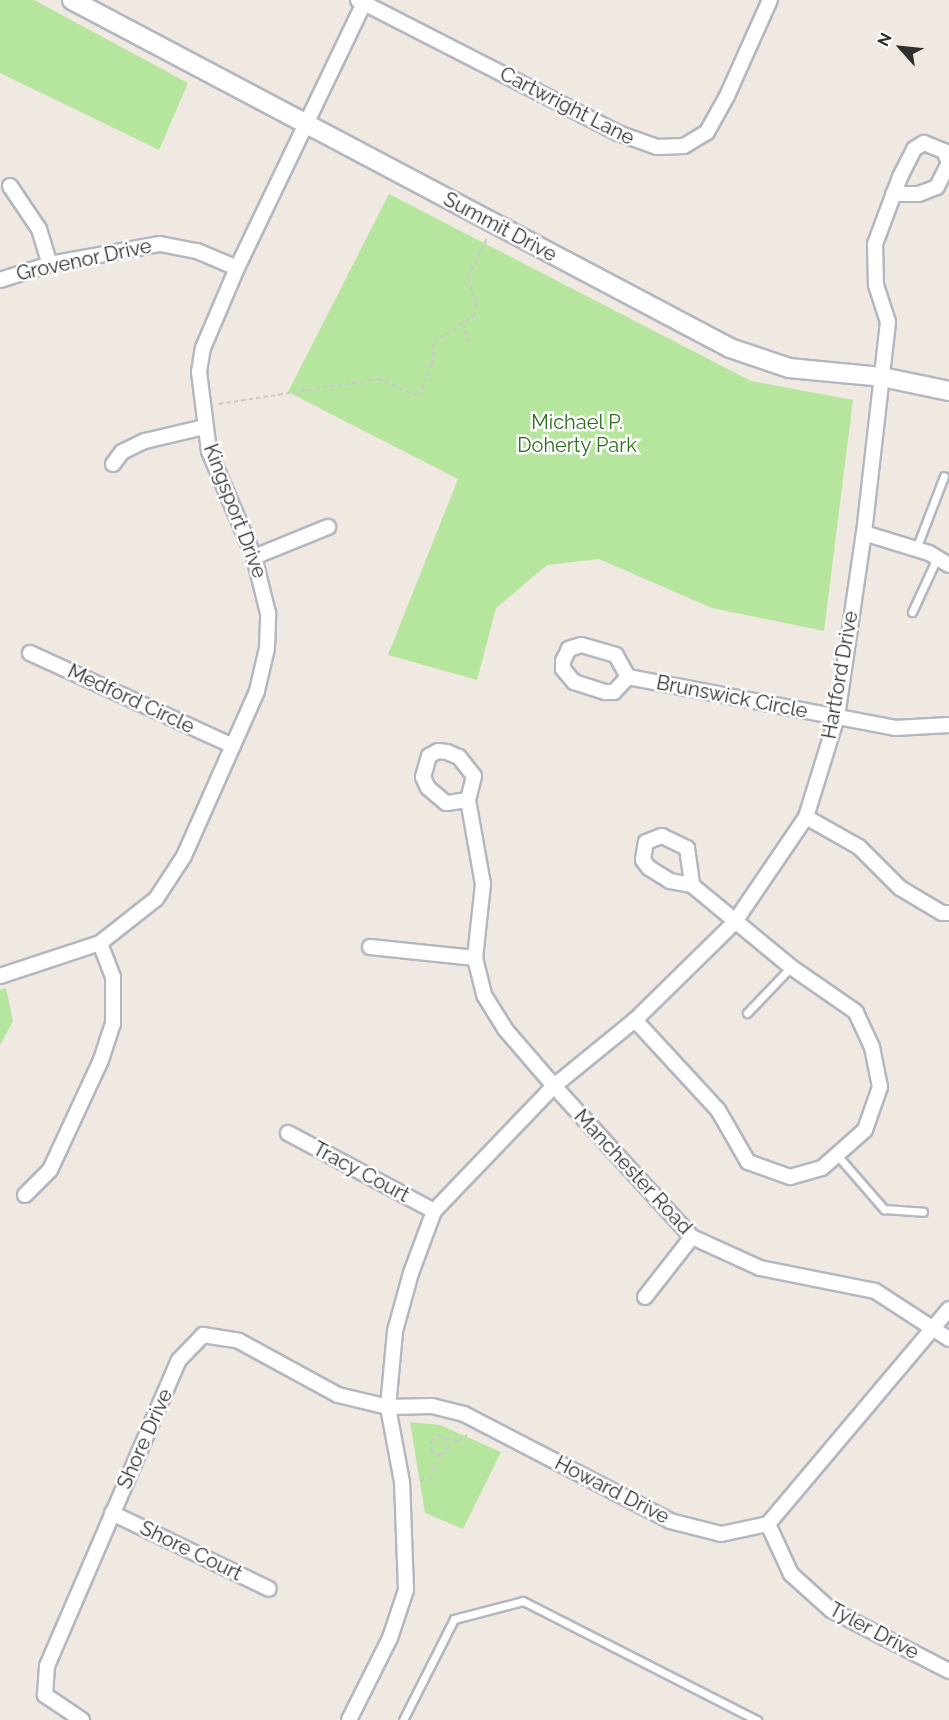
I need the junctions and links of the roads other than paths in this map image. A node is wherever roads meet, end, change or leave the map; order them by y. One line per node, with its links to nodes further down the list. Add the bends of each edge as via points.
1 (72, 0): 4 (street, Summit Drive)
2 (770, 0): 3 (street, Cartwright Lane, via 716,121 697,140 665,147 641,144 618,133)
3 (361, 1): 4 (street, Kingsport Drive)
4 (305, 124): 8 (street, Kingsport Drive); 10 (street, Summit Drive, via 730,348 789,368)
5 (10, 186): 7 (street, via 39,229)
6 (894, 194): 10 (street, Hartford Drive, via 875,244 876,284 888,322)
7 (50, 264): 8 (street, Grovenor Drive, via 160,243 190,249); 9 (street, Grovenor Drive)
8 (237, 268): 12 (street, Kingsport Drive, via 203,348 199,372)
9 (0, 280)
10 (882, 377): 11 (street, Summit Drive); 16 (street, Hartford Drive)
11 (949, 392)
12 (204, 427): 13 (street, via 144,441 122,452); 18 (street, Kingsport Drive, via 209,451)
13 (112, 464)
14 (944, 476): 17 (lane)
15 (328, 527): 18 (street)
16 (864, 533): 17 (street); 23 (street, Hartford Drive)
17 (915, 549): 19 (street)
18 (254, 557): 25 (street, Kingsport Drive, via 268,613 267,648 257,691)
19 (943, 562): 20 (lane)
20 (912, 612)
21 (30, 653): 25 (street, Medford Circle)
22 (628, 677): 22 (street, Brunswick Circle, via 616,655 581,645 569,649 563,661 563,669 574,682 605,692 614,692); 23 (street, Brunswick Circle)
23 (837, 717): 24 (street, Brunswick Circle, via 895,728); 27 (street, Hartford Drive)
24 (949, 725)
25 (233, 746): 31 (street, Kingsport Drive, via 170,880 156,899)
26 (468, 800): 33 (street, Manchester Road, via 483,884)
27 (806, 818): 29 (street, via 859,847 900,888 942,913); 30 (street, Hartford Drive)
28 (692, 885): 30 (street)
29 (949, 913)
30 (734, 923): 34 (street); 37 (street, Hartford Drive)
31 (100, 943): 35 (street, Kingsport Drive); 41 (street, via 113,977 115,999 102,1060 50,1170)
32 (370, 947): 33 (street)
33 (475, 958): 38 (street, Manchester Road, via 484,995 505,1029)
34 (791, 967): 36 (lane); 40 (street, via 856,1012 872,1047 880,1087 865,1130)
35 (0, 976)
36 (747, 1013)
37 (635, 1020): 38 (street, Hartford Drive); 40 (street, via 718,1110 748,1162 790,1177 822,1168)
38 (554, 1086): 42 (street, Hartford Drive); 44 (street, Manchester Road)
39 (288, 1133): 42 (street, Tracy Court)
40 (837, 1155): 43 (lane, via 884,1209)
41 (25, 1195)
42 (434, 1211): 49 (street, via 395,1330)
43 (922, 1212)
44 (692, 1237): 45 (street); 47 (street, Manchester Road, via 760,1268 875,1291)
45 (645, 1296)
46 (949, 1309): 47 (street)
47 (936, 1328): 48 (street, Manchester Road); 51 (street)
48 (949, 1340)
49 (388, 1407): 50 (street, Shore Drive, via 338,1395 239,1341 203,1335 179,1360); 51 (street, Howard Drive, via 432,1406 464,1414 670,1521 721,1534); 55 (street, via 402,1482 406,1590 390,1638)
50 (112, 1513): 52 (street, Shore Court); 54 (street, Shore Drive, via 47,1666 45,1695)
51 (768, 1524): 53 (street, Tyler Drive, via 791,1575 831,1610)
52 (269, 1589)
53 (949, 1671)
54 (82, 1720)
55 (349, 1720)
56 (404, 1720): 57 (lane, via 454,1619 523,1601)
57 (757, 1720)

